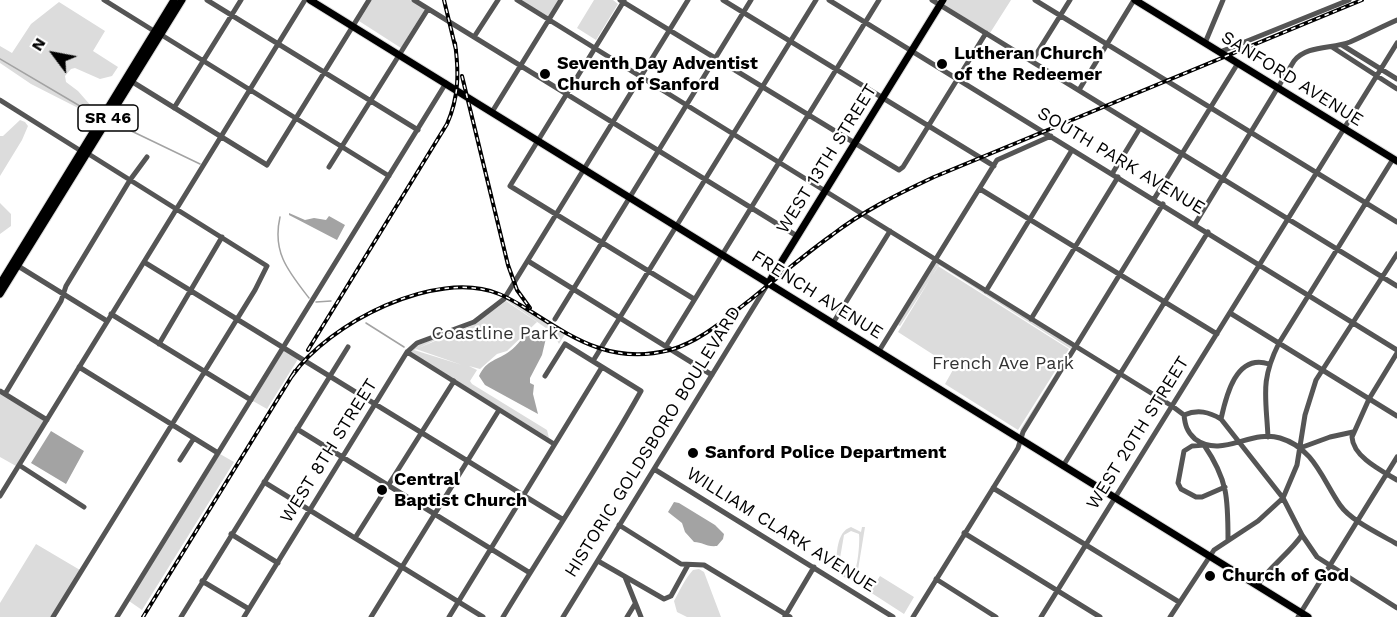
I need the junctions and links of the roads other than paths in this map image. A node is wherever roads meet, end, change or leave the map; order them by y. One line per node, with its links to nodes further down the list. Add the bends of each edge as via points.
1 (104, 0): 28 (street)
2 (123, 0): 28 (street)
3 (174, 0): 38 (main road, SR 46)
4 (182, 0): 38 (main road, SR 46)
5 (207, 0): 31 (street)
6 (241, 0): 31 (street)
7 (305, 0): 44 (street)
8 (310, 0): 36 (main road, FRENCH AVENUE)
9 (369, 0): 36 (street)
10 (414, 0): 29 (street)
11 (498, 0): 40 (street)
12 (517, 0): 33 (street)
13 (561, 0): 33 (street)
14 (688, 0): 37 (street, WEST 8TH STREET)
15 (723, 0): 30 (street)
16 (751, 0): 30 (street)
17 (816, 0): 41 (street)
18 (828, 0): 35 (street, SOUTH PARK AVENUE)
19 (879, 0): 35 (street)
20 (932, 0): 27 (street)
21 (1035, 0): 32 (street)
22 (1070, 0): 32 (street)
23 (1135, 0): 42 (main road, SANFORD AVENUE); 45 (street)
24 (1224, 0): 42 (street)
25 (1349, 0): 50 (street)
26 (623, 1): 37 (street); 47 (street)
27 (942, 2): 39 (street); 49 (main road, WEST 13TH STREET)
28 (117, 8): 38 (street)
29 (428, 9): 40 (street); 51 (street)
30 (743, 12): 41 (street); 52 (street)
31 (231, 15): 44 (street); 53 (street)
32 (1060, 16): 45 (street); 54 (street)
33 (549, 20): 47 (street); 56 (street)
34 (1397, 20): 46 (street)
35 (865, 22): 49 (street, SOUTH PARK AVENUE); 57 (street)
36 (353, 26): 51 (main road, FRENCH AVENUE); 59 (street)
37 (670, 31): 52 (street); 61 (street, WEST 8TH STREET)
38 (157, 33): 53 (street); 64 (main road, SR 46); 95 (main road, SR 46, via 93,131)
39 (986, 33): 54 (street); 62 (street)
40 (474, 37): 56 (street)
41 (790, 41): 57 (street); 66 (street)
42 (1205, 43): 50 (main road, SANFORD AVENUE)
43 (1397, 43): 58 (street, WEST 20TH STREET)
44 (278, 44): 59 (street); 69 (street)
45 (1107, 45): 70 (street); 76 (street)
46 (1342, 45): 48 (street); 58 (street)
47 (594, 48): 61 (street); 71 (street)
48 (1332, 48): 60 (street); 67 (street, via 1300,54)
49 (911, 50): 62 (street, SOUTH PARK AVENUE); 72 (main road, WEST 13TH STREET)
50 (1220, 52): 55 (main road, SANFORD AVENUE)
51 (400, 55): 65 (main road, FRENCH AVENUE); 74 (street)
52 (716, 58): 66 (street); 75 (street)
53 (203, 61): 69 (street); 77 (street)
54 (1032, 61): 70 (street)
55 (1238, 63): 67 (main road, SANFORD AVENUE); 76 (street)
56 (520, 66): 71 (street); 78 (street)
57 (836, 69): 72 (street); 79 (street)
58 (1381, 69): 60 (street, WEST 20TH STREET); 63 (street)
59 (324, 73): 74 (street); 80 (street)
60 (1376, 76): 68 (street); 84 (street, WEST 20TH STREET)
61 (641, 77): 75 (street); 81 (street, WEST 8TH STREET)
62 (957, 79): 82 (street); 89 (street, SOUTH PARK AVENUE)
63 (1397, 79)
64 (131, 81): 77 (street); 95 (main road, SR 46)
65 (446, 83): 78 (main road, FRENCH AVENUE); 85 (street)
66 (761, 87): 79 (street); 87 (street)
67 (1278, 87): 84 (main road, SANFORD AVENUE); 86 (street)
68 (1397, 89)
69 (250, 90): 80 (street); 88 (street)
70 (1079, 90): 83 (street)
71 (566, 94): 81 (street); 90 (street)
72 (882, 98): 82 (street); 91 (main road, WEST 13TH STREET)
73 (0, 100): 95 (street)
74 (371, 102): 85 (street); 92 (street)
75 (687, 104): 87 (street); 93 (street)
76 (1211, 107): 86 (street); 96 (street)
77 (174, 108): 88 (street)
78 (492, 112): 90 (main road, FRENCH AVENUE)
79 (808, 115): 91 (street); 99 (street)
80 (297, 118): 88 (street, via 267,165); 92 (street)
81 (612, 123): 93 (street); 102 (street, WEST 8TH STREET)
82 (929, 126): 91 (street, via 898,170); 100 (street)
83 (1140, 128): 96 (street); 104 (street)
84 (1344, 129): 98 (main road, SANFORD AVENUE); 103 (street, WEST 20TH STREET)
85 (418, 130): 105 (street)
86 (1251, 132): 103 (street); 107 (street)
87 (734, 133): 99 (street); 108 (street)
88 (221, 135): 117 (street)
89 (1051, 136): 94 (street, SOUTH PARK AVENUE); 100 (street, via 1001,158)
90 (538, 140): 102 (main road, FRENCH AVENUE); 118 (street, via 510,186)
91 (854, 143): 111 (main road, WEST 13TH STREET)
92 (343, 147): 101 (street); 105 (street)
93 (659, 150): 108 (street); 112 (street)
94 (1072, 150): 104 (street, SOUTH PARK AVENUE); 120 (street)
95 (84, 152): 109 (street); 130 (main road, SR 46); 138 (main road, SR 46)
96 (1182, 153): 107 (street); 113 (street)
97 (147, 157): 109 (street)
98 (1395, 160): 114 (street)
99 (779, 162): 111 (street); 116 (street)
100 (994, 166): 110 (street)
101 (329, 167)
102 (584, 169): 112 (main road, FRENCH AVENUE); 118 (street, WEST 8TH STREET)
103 (1317, 172): 114 (street); 119 (street, WEST 20TH STREET)
104 (1112, 174): 106 (street, SOUTH PARK AVENUE)
105 (389, 176): 166 (street)
106 (1118, 177): 113 (street, SOUTH PARK AVENUE); 129 (street)
107 (1223, 178): 119 (street); 122 (street)
108 (705, 179): 116 (street); 123 (street)
109 (130, 180): 117 (street); 149 (street)
110 (980, 189): 120 (street); 134 (street)
111 (826, 190): 124 (street); 126 (main road, WEST 13TH STREET)
112 (630, 197): 123 (main road, FRENCH AVENUE); 128 (street)
113 (1154, 199): 115 (street, SOUTH PARK AVENUE)
114 (1366, 203): 121 (street); 131 (street)
115 (1163, 204): 122 (street, SOUTH PARK AVENUE); 140 (street)
116 (751, 207): 126 (street); 132 (street)
117 (176, 208): 127 (street); 136 (street)
118 (555, 214): 128 (street); 135 (street, WEST 8TH STREET)
119 (1289, 218): 131 (street); 137 (street, WEST 20TH STREET)
120 (1031, 219): 129 (street); 147 (street)
121 (1397, 222)
122 (1195, 224): 125 (street, SOUTH PARK AVENUE)
123 (677, 226): 132 (main road, FRENCH AVENUE); 139 (street)
124 (890, 231): 134 (street); 160 (street)
125 (1208, 232): 137 (street, SOUTH PARK AVENUE); 152 (street)
126 (797, 236): 142 (main road, WEST 13TH STREET)
127 (222, 237): 146 (street); 156 (street, via 267,266)
128 (602, 243): 139 (street); 145 (street)
129 (1076, 247): 140 (street); 157 (street)
130 (22, 248): 138 (main road); 143 (main road, SR 46)
131 (1338, 249): 141 (street); 150 (street)
132 (722, 254): 142 (main road, FRENCH AVENUE); 151 (street)
133 (1397, 254): 141 (street)
134 (935, 258): 147 (street); 169 (street)
135 (528, 261): 145 (street); 170 (street, WEST 8TH STREET, via 504,299 474,322 417,343)
136 (144, 262): 146 (street); 154 (street)
137 (1260, 264): 150 (street, SOUTH PARK AVENUE); 153 (street, WEST 20TH STREET)
138 (18, 266): 148 (main road, SR 46); 149 (street)
139 (648, 272): 151 (street); 155 (street)
140 (1120, 274): 152 (street); 168 (street)
141 (1383, 277): 144 (street); 161 (street)
142 (769, 282): 160 (main road, FRENCH AVENUE); 179 (street, HISTORIC GOLDSBORO BOULEVARD)
143 (0, 284)
144 (1397, 286)
145 (574, 289): 155 (street); 158 (street)
146 (191, 291): 156 (street); 164 (street)
147 (986, 291): 157 (street)
148 (0, 294)
149 (64, 294): 159 (street); 183 (street)
150 (1309, 295): 161 (street, SOUTH PARK AVENUE); 163 (street)
151 (694, 300): 165 (street)
152 (1165, 301): 162 (street); 178 (street)
153 (1230, 313): 162 (street, WEST 20TH STREET); 163 (street)
154 (111, 314): 159 (street); 164 (street)
155 (620, 318): 165 (street); 172 (street)
156 (237, 319): 166 (street); 177 (street)
157 (1031, 319): 168 (street)
158 (555, 320)
159 (107, 321): 175 (street)
160 (833, 323): 169 (main road, FRENCH AVENUE)
161 (1353, 323): 171 (street, SOUTH PARK AVENUE); 176 (street)
162 (1217, 334): 187 (street, WEST 20TH STREET)
163 (1278, 343): 173 (street); 176 (street)
164 (159, 344): 177 (street)
165 (666, 346): 179 (street)
166 (283, 347): 180 (street); 185 (street)
167 (348, 347): 180 (street)
168 (1076, 347): 178 (street); 199 (street)
169 (879, 351): 199 (main road, FRENCH AVENUE)
170 (407, 352): 182 (street); 186 (street, WEST 8TH STREET)
171 (1397, 352): 184 (street)
172 (593, 361): 174 (street); 181 (street, via 565,344)
173 (1269, 364): 191 (street, via 1258,362 1237,375 1228,390); 197 (street, via 1264,385)
174 (602, 367): 201 (street); 225 (street, via 642,391)
175 (79, 368): 192 (street); 193 (street)
176 (1322, 370): 184 (street); 203 (street, via 1309,398)
177 (203, 371): 185 (street); 193 (street)
178 (1120, 374): 187 (street); 210 (street)
179 (712, 375): 211 (street, HISTORIC GOLDSBORO BOULEVARD)
180 (329, 376): 186 (street); 194 (street)
181 (545, 376)
182 (454, 381): 188 (street); 195 (street)
183 (2, 392): 192 (street)
184 (1369, 399): 190 (street); 196 (street)
185 (251, 400): 204 (street)
186 (375, 404): 195 (street); 205 (street, WEST 8TH STREET)
187 (1172, 406): 189 (street); 221 (street, WEST 20TH STREET)
188 (499, 410): 201 (street); 208 (street)
189 (1184, 415): 191 (street, via 1203,412); 202 (street, via 1188,431)
190 (1397, 416)
191 (1221, 419): 200 (street)
192 (47, 420): 209 (street)
193 (171, 424): 198 (street); 256 (street)
194 (297, 429): 205 (street); 214 (street)
195 (421, 432): 208 (street); 215 (street)
196 (1353, 432): 203 (street); 212 (street, via 1352,442 1361,454)
197 (1268, 436): 200 (street); 203 (street)
198 (194, 438): 204 (street); 207 (street)
199 (1021, 440): 210 (main road, FRENCH AVENUE); 217 (street)
200 (1238, 442): 202 (street, via 1219,447); 220 (street)
201 (554, 444): 219 (street)
202 (1204, 445): 216 (street); 216 (street, via 1184,451 1178,483 1196,497)
203 (1300, 448): 220 (street); 226 (street, via 1320,469 1340,505)
204 (218, 453): 257 (street)
205 (343, 457): 215 (street); 223 (street, WEST 8TH STREET)
206 (1397, 457): 212 (street)
207 (180, 460)
208 (467, 462): 219 (street); 224 (street)
209 (19, 465): 218 (street); 222 (street)
210 (1063, 466): 221 (main road, FRENCH AVENUE)
211 (654, 469): 227 (street, HISTORIC GOLDSBORO BOULEVARD); 242 (street, WILLIAM CLARK AVENUE)
212 (1387, 474): 213 (street); 226 (street)
213 (1397, 480)
214 (264, 482): 223 (street); 229 (street)
215 (388, 485): 224 (street); 231 (street)
216 (1225, 487): 232 (street)
217 (993, 488): 228 (street); 234 (street)
218 (0, 496)
219 (523, 496): 225 (street); 235 (street)
220 (1283, 498): 230 (street); 232 (street, via 1258,521)
221 (1115, 499): 234 (street, WEST 20TH STREET); 236 (main road, FRENCH AVENUE)
222 (84, 507)
223 (310, 510): 231 (street); 238 (street, WEST 8TH STREET)
224 (435, 514): 235 (street); 241 (street)
225 (562, 519): 243 (street)
226 (1358, 520): 233 (street); 240 (street)
227 (619, 525): 237 (street, HISTORIC GOLDSBORO BOULEVARD); 239 (street)
228 (964, 533): 245 (street); 248 (street)
229 (231, 534): 238 (street); 246 (street)
230 (1302, 535): 240 (street, via 1317,557); 247 (street)
231 (355, 538): 241 (street)
232 (1228, 539): 236 (street)
233 (1397, 544)
234 (1086, 546): 248 (street, WEST 20TH STREET); 250 (street)
235 (491, 548): 243 (street); 249 (street)
236 (1208, 556): 247 (main road, FRENCH AVENUE); 250 (street)
237 (598, 561): 244 (street); 264 (street, HISTORIC GOLDSBORO BOULEVARD)
238 (278, 563): 253 (street, WEST 8TH STREET)
239 (688, 565): 244 (street, via 667,598); 255 (street, via 704,565)
240 (1329, 566): 252 (street); 254 (street)
241 (402, 567): 249 (street); 260 (street)
242 (814, 567): 255 (street); 267 (street, WILLIAM CLARK AVENUE)
243 (530, 573): 263 (street)
244 (625, 578): 251 (street)
245 (936, 579): 268 (street); 269 (street)
246 (202, 581): 253 (street); 258 (street)
247 (1257, 586): 254 (main road, FRENCH AVENUE)
248 (1058, 591): 270 (street, WEST 20TH STREET); 271 (street)
249 (458, 602): 261 (street); 262 (street)
250 (1179, 602): 272 (street)
251 (635, 604): 265 (street); 266 (street)
252 (1397, 608)
253 (249, 609): 259 (street, WEST 8TH STREET)
254 (1299, 615): 273 (main road, FRENCH AVENUE)
255 (787, 616)
256 (52, 617)
257 (117, 617)
258 (181, 617)
259 (244, 617)
260 (371, 617)
261 (449, 617)
262 (483, 617)
263 (503, 617)
264 (563, 617)
265 (627, 617)
266 (641, 617)
267 (893, 617)
268 (913, 617)
269 (996, 617)
270 (1041, 617)
271 (1100, 617)
272 (1170, 617)
273 (1308, 617)

